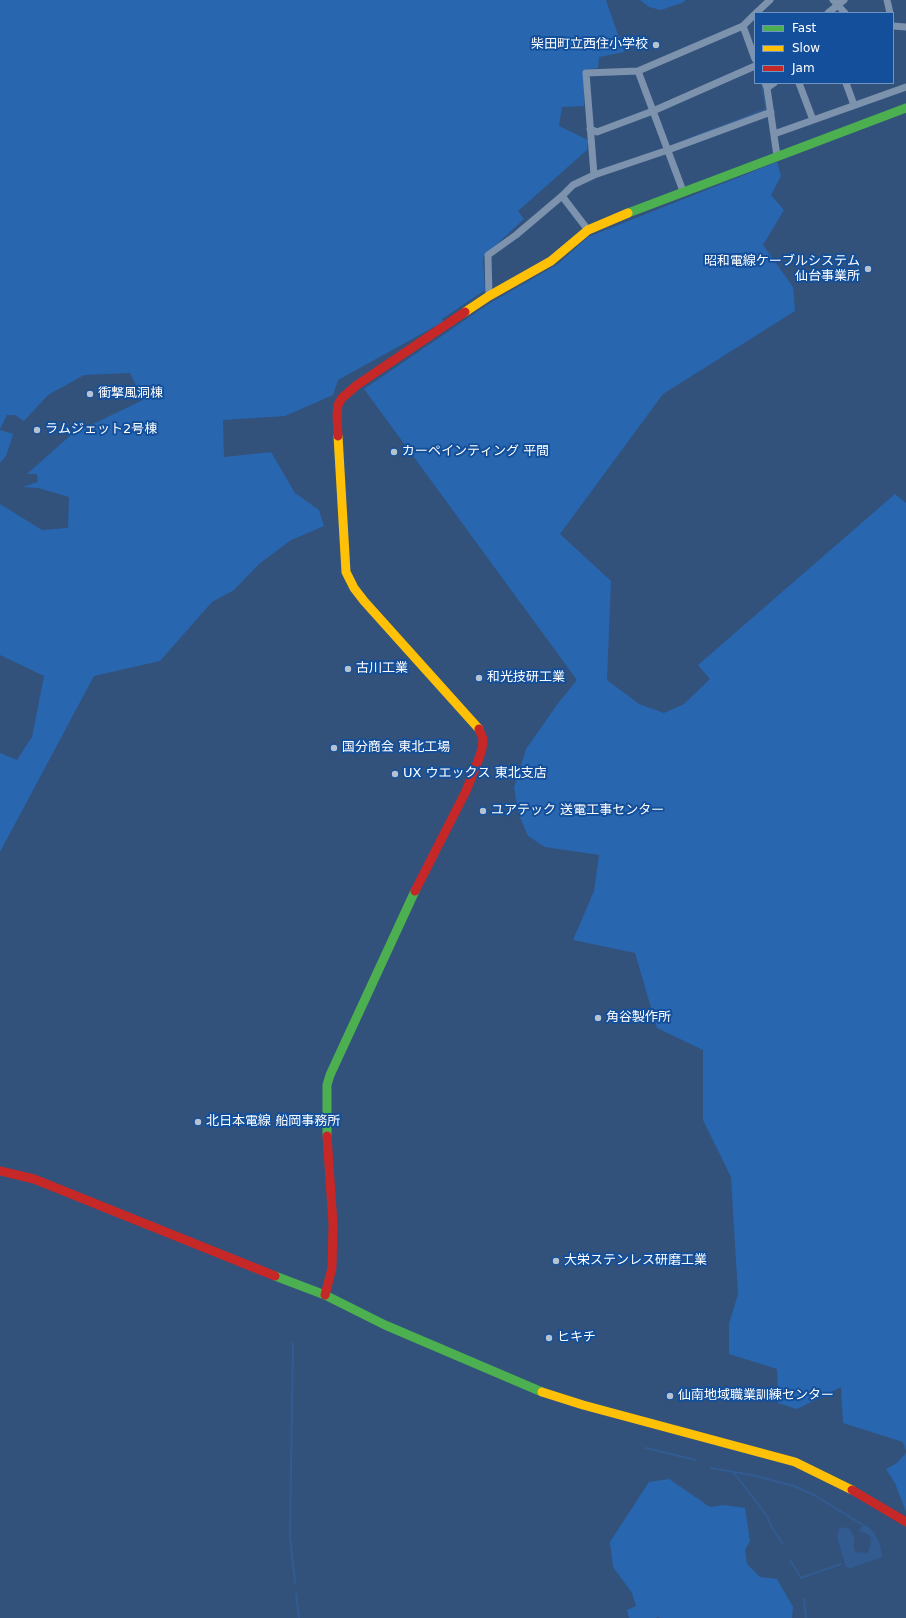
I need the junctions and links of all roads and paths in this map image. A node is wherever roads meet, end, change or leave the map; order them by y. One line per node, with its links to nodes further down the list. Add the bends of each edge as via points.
1 (770, 0): 4 (street)
2 (888, 0): 7 (street)
3 (838, 2): 5 (street); 6 (street)
4 (758, 12)
5 (829, 12)
6 (845, 12)
7 (890, 12)
8 (754, 16): 9 (street)
9 (742, 26): 12 (street); 14 (street)
10 (894, 26): 11 (street)
11 (906, 27)
12 (754, 57)
13 (754, 66): 23 (street)
14 (638, 71): 23 (street); 26 (street, via 586,74)
15 (799, 84): 25 (street)
16 (846, 84): 21 (street)
17 (890, 84): 20 (street)
18 (766, 86): 24 (street)
19 (906, 86): 20 (street)
20 (893, 91): 21 (street)
21 (854, 105): 25 (street)
22 (906, 108): 29 (street)
23 (653, 111): 26 (street, via 597,132); 28 (street)
24 (771, 112): 27 (street); 28 (street)
25 (813, 120): 27 (street)
26 (590, 129): 30 (street)
27 (774, 134): 29 (street)
28 (668, 150): 30 (street); 31 (street)
29 (777, 156): 31 (street)
30 (594, 176): 32 (street, via 573,185)
31 (683, 191): 33 (street)
32 (562, 196): 33 (street); 34 (street, via 488,255)
33 (588, 230): 34 (street, via 551,261)
34 (489, 296): 36 (street, via 347,392 338,410 346,572 364,601 480,730 483,739 482,749 466,791 414,893 330,1075 327,1086 327,1145 334,1224 332,1268)
35 (0, 1171): 36 (street, via 34,1179)
36 (326, 1296): 37 (street, via 392,1328 540,1391 583,1406 795,1462 855,1492)
37 (906, 1522)

